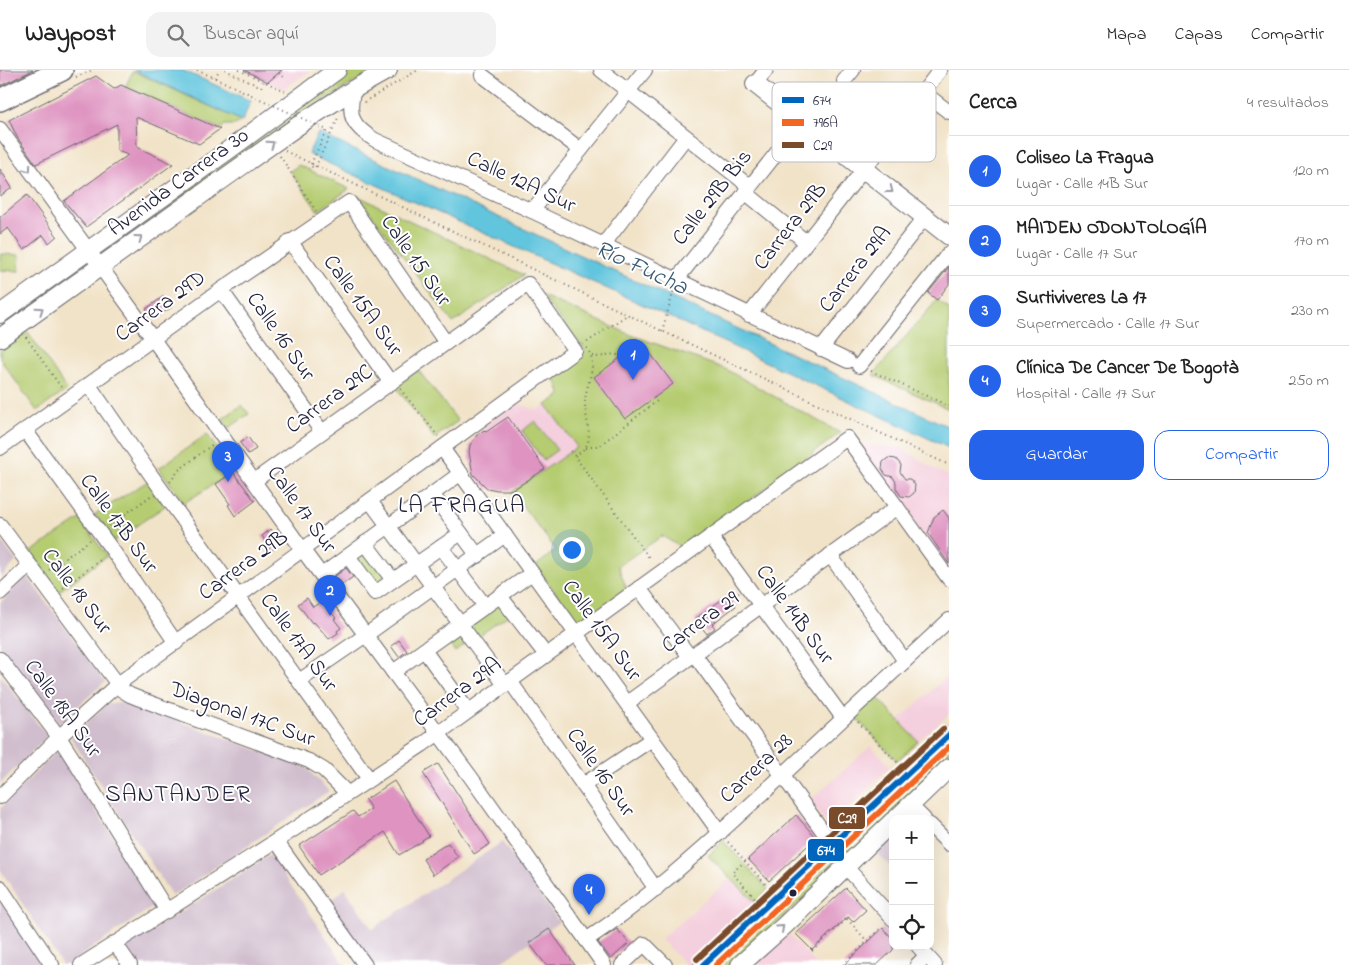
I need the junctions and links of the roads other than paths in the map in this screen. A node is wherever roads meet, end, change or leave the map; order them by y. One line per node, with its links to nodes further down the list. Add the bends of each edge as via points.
1 (46, 70): 13 (street)
2 (62, 70): 16 (highway)
3 (337, 70): 34 (main road, Avenida Carrera 30)
4 (388, 70): 14 (main road, Avenida Carrera 30)
5 (601, 70): 12 (street)
6 (645, 70): 12 (street)
7 (766, 70): 11 (street)
8 (940, 70): 10 (street, Carrera 29B)
9 (482, 76): 21 (street)
10 (931, 82)
11 (755, 84): 15 (main road)
12 (628, 91): 20 (street); 21 (street)
13 (0, 92)
14 (359, 96): 28 (street, Calle 12A Sur, via 350,102 352,118 366,135); 36 (main road, Avenida Carrera 30, one-way to 14, via 271,144)
15 (772, 97)
16 (0, 100)
17 (936, 102): 18 (street)
18 (949, 112)
19 (0, 129): 34 (street, Calle 17 Sur, one-way to 34)
20 (686, 137): 26 (street); 33 (street)
21 (580, 150): 28 (street)
22 (772, 158): 26 (street, Calle 29B Bis)
23 (855, 162): 25 (main road)
24 (869, 162): 25 (street, Carrera 29B)
25 (864, 169): 29 (main road, one-way to 29); 32 (street, Carrera 29B)
26 (747, 189): 32 (street); 37 (street, Calle 29B Bis)
27 (349, 202): 31 (street, Carrera 29D); 43 (street, Calle 15 Sur)
28 (532, 211): 33 (street, Calle 12A Sur)
29 (925, 217): 30 (main road); 45 (street, Carrera 29A)
30 (949, 236)
31 (290, 241): 38 (street, Carrera 29D); 46 (street, Calle 15A Sur)
32 (806, 242): 40 (street, Carrera 29B)
33 (603, 245): 37 (street, Calle 12A Sur)
34 (88, 252): 36 (street, Calle 17 Sur); 39 (main road, Avenida Carrera 30)
35 (949, 253): 45 (street, Calle 12A Sur, via 853,364)
36 (100, 267): 41 (main road, Avenida Carrera 30, one-way to 36); 42 (street, Calle 17 Sur)
37 (677, 279): 40 (street, Calle 12A Sur)
38 (221, 290): 42 (street, Carrera 29D); 49 (street, Calle 16 Sur)
39 (0, 314)
40 (749, 315): 45 (street, Calle 12A Sur)
41 (0, 338)
42 (153, 339): 47 (street, Carrera 29D); 53 (street, Calle 17 Sur)
43 (446, 343): 44 (street, Carrera 29C, via 528,284); 46 (street, Carrera 29C)
44 (580, 348): 51 (street, Carrera 29B)
45 (821, 349)
46 (391, 383): 49 (street, Carrera 29C)
47 (88, 385): 48 (street, Carrera 29D); 78 (street, Calle 17A Sur)
48 (25, 430): 50 (street, Carrera 29D); 86 (street, Calle 17B Sur)
49 (322, 432): 53 (street, Carrera 29C)
50 (0, 448)
51 (442, 448): 52 (street, Calle 15A Sur); 55 (street, Carrera 29B)
52 (461, 474): 54 (street); 60 (street, Calle 15A Sur)
53 (254, 481): 64 (street, Calle 17 Sur)
54 (432, 494): 58 (street); 59 (street)
55 (370, 501): 58 (street, Calle 16 Sur); 64 (street, Carrera 29B)
56 (897, 507): 61 (street, Carrera 29A, via 847,438); 65 (street, Carrera 29); 73 (street)
57 (0, 525): 69 (street, Calle 18 Sur)
58 (388, 526): 62 (street); 68 (street, Calle 16 Sur)
59 (461, 533): 63 (street); 67 (street)
60 (506, 535): 67 (street); 71 (street, Calle 15A Sur)
61 (711, 536): 76 (street, Carrera 29A); 81 (street, Calle 14B Sur)
62 (366, 543): 66 (street); 74 (street)
63 (441, 547): 68 (street); 70 (street)
64 (302, 549): 72 (street, Calle 17 Sur); 78 (street, Carrera 29B)
65 (830, 555): 81 (street, Carrera 29); 91 (street)
66 (348, 556): 72 (street); 74 (street, via 374,593)
67 (478, 556): 70 (street)
68 (416, 564): 74 (street); 75 (street, Calle 16 Sur)
69 (30, 565): 77 (street); 95 (street, Calle 18 Sur)
70 (458, 570): 75 (street); 80 (street)
71 (532, 573): 79 (street); 84 (street, Calle 15A Sur)
72 (322, 575): 85 (street, Calle 17 Sur)
73 (949, 579)
74 (393, 580)
75 (433, 587): 83 (street, Calle 16 Sur); 85 (street)
76 (639, 588): 84 (street, Carrera 29A); 89 (street)
77 (0, 593)
78 (238, 596): 86 (street, Carrera 29B); 93 (street, Calle 17A Sur)
79 (500, 596): 80 (street); 88 (street)
80 (485, 606): 83 (street)
81 (761, 606): 89 (street, Carrera 29); 98 (street, Calle 14B Sur)
82 (949, 620): 91 (street, Carrera 28)
83 (460, 624): 87 (street); 94 (street, Calle 16 Sur)
84 (576, 634): 88 (street, Carrera 29A); 96 (street, Calle 15A Sur)
85 (366, 636): 92 (street, Calle 17 Sur); 93 (street)
86 (176, 643): 95 (street, Carrera 29B)
87 (424, 650): 92 (street); 97 (street)
88 (546, 655): 94 (street, Carrera 29A)
89 (692, 656): 96 (street, Carrera 29); 104 (street)
90 (0, 660): 101 (street, Calle 18A Sur)
91 (905, 661): 98 (street, Carrera 28)
92 (393, 672): 99 (street, Calle 17 Sur)
93 (299, 681): 105 (street, Calle 17A Sur)
94 (507, 683): 97 (street, Carrera 29A); 106 (street, Calle 16 Sur)
95 (118, 684): 101 (street, Carrera 29B); 107 (street, Diagonal 17C Sur, via 130,695 309,761 324,770)
96 (627, 703): 102 (street, Calle 15A Sur)
97 (468, 711): 99 (street, Carrera 29A)
98 (846, 716): 104 (street, Carrera 28)
99 (438, 733): 105 (street, Carrera 29A); 123 (street, Calle 17 Sur)
100 (949, 735): 117 (main road)
101 (58, 737): 108 (street, Carrera 29B); 121 (street, Calle 18A Sur)
102 (652, 739): 106 (street); 114 (street, Calle 15A Sur)
103 (949, 768): 109 (main road)
104 (782, 775): 114 (street, Carrera 28); 117 (street)
105 (369, 779): 107 (street, Carrera 29A)
106 (583, 785): 120 (street, Calle 16 Sur)
107 (347, 793): 115 (street, Carrera 29A)
108 (0, 797)
109 (910, 805): 110 (main road); 111 (street)
110 (900, 815)
111 (920, 815)
112 (889, 826): 118 (main road)
113 (934, 829): 116 (street)
114 (720, 833): 120 (street, Carrera 28)
115 (276, 841): 121 (street, Carrera 29A); 129 (street)
116 (949, 844)
117 (833, 845): 133 (main road)
118 (846, 866): 122 (street); 125 (main road, one-way to 118)
119 (0, 887): 126 (street)
120 (656, 889): 123 (street, Carrera 28)
121 (167, 911): 124 (street, Carrera 29A)
122 (889, 914)
123 (586, 940): 130 (street, Calle 17 Sur)
124 (115, 944): 127 (street, Carrera 29A); 128 (street)
125 (744, 964)
126 (52, 965)
127 (81, 965)
128 (130, 965)
129 (365, 965)
130 (604, 965)
131 (622, 965): 132 (street, via 644,944)
132 (665, 965)
133 (703, 965)

